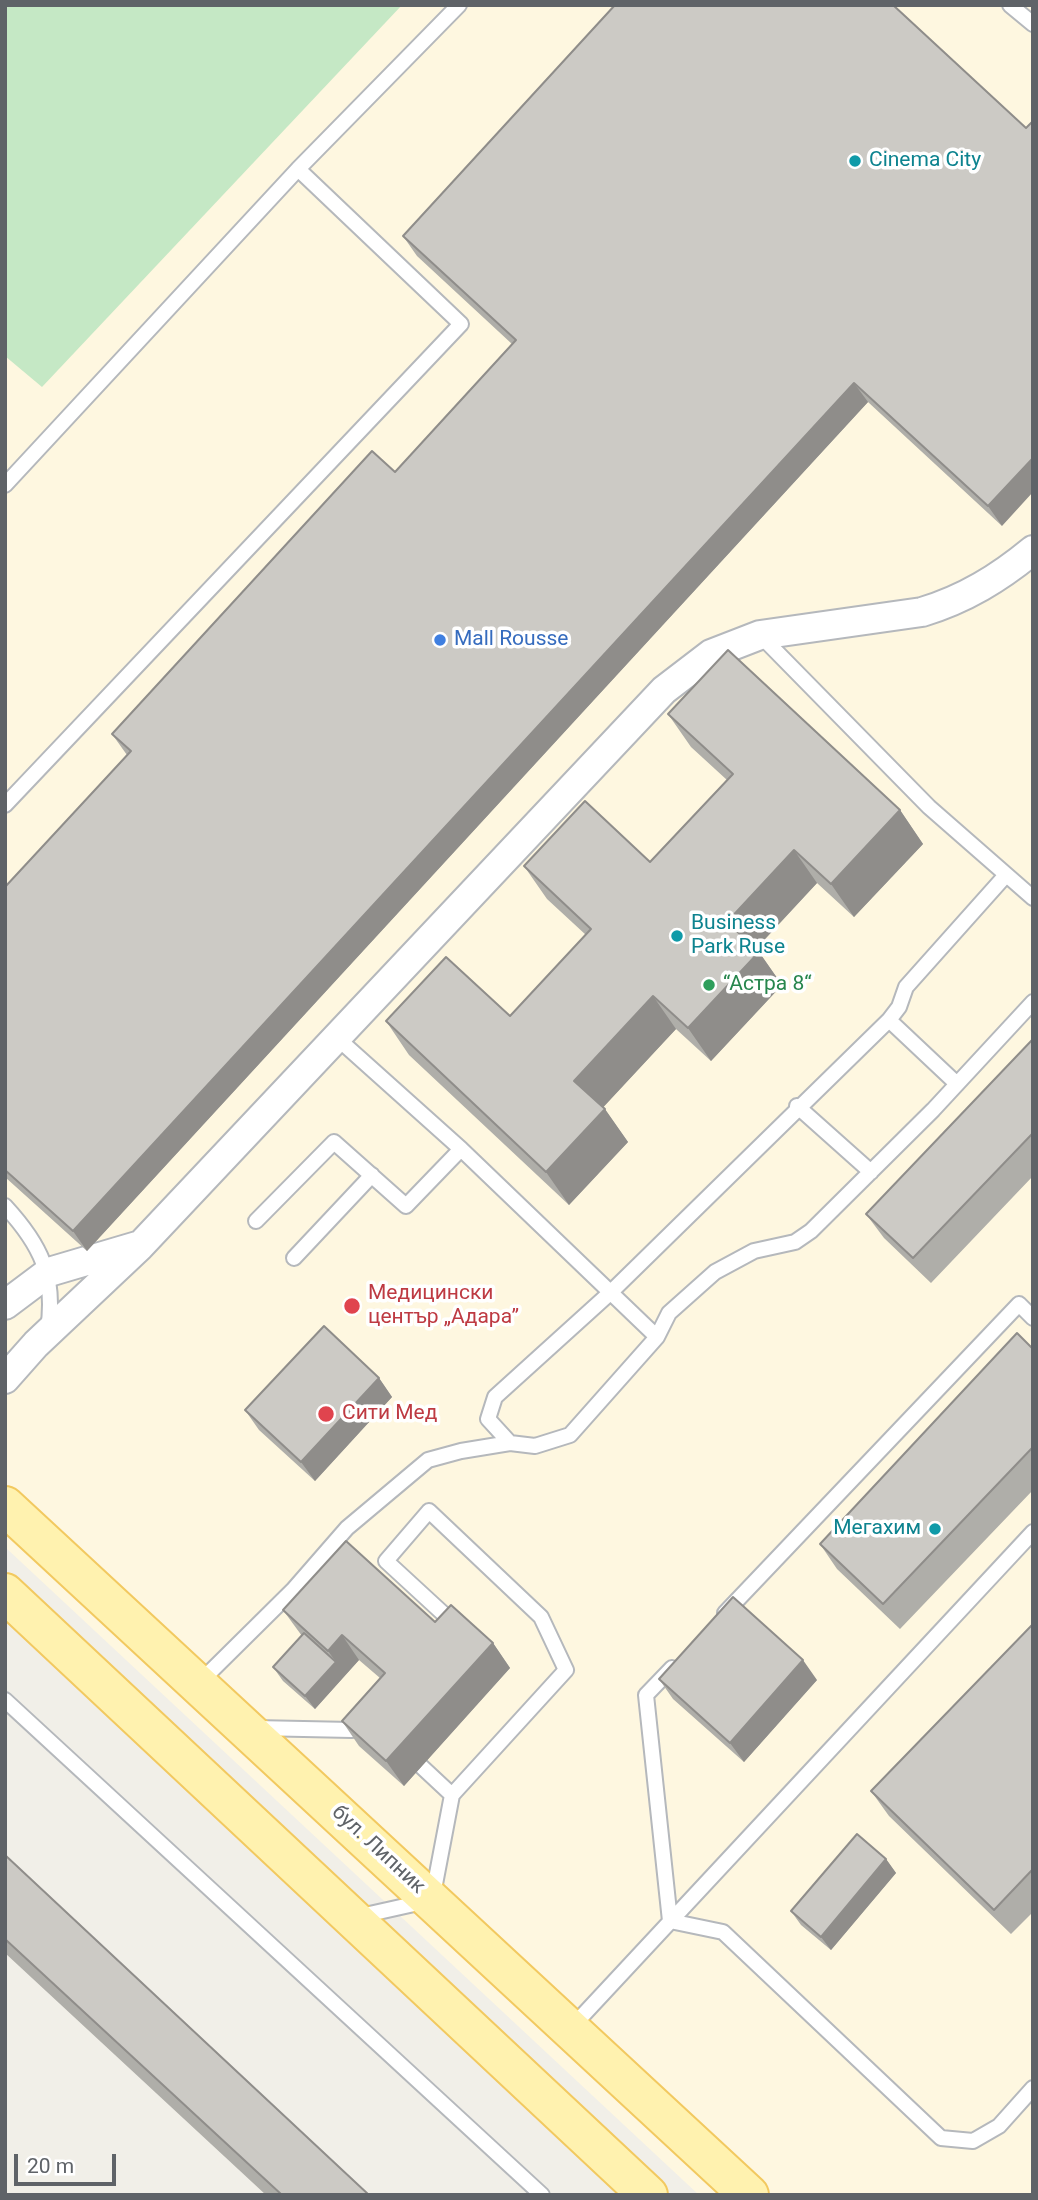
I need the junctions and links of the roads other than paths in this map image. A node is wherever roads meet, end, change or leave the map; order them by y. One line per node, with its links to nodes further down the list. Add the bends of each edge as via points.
1 (459, 5): 4 (lane)
2 (1010, 5): 3 (lane)
3 (1033, 24)
4 (298, 169): 5 (lane); 8 (lane, via 461,324)
5 (5, 485)
6 (1033, 550): 7 (street, via 973,593 934,609)
7 (760, 635): 9 (lane, via 929,807); 13 (street, via 711,654 664,690)
8 (5, 806)
9 (1006, 875): 10 (lane); 12 (lane, via 906,987)
10 (1033, 898)
11 (1033, 1002): 14 (lane)
12 (888, 1020): 14 (lane); 15 (lane)
13 (336, 1037): 16 (lane); 21 (street)
14 (957, 1084): 17 (lane)
15 (797, 1107): 17 (lane); 24 (lane)
16 (461, 1149): 18 (lane, via 407,1206); 24 (lane)
17 (871, 1172): 27 (lane, via 795,1242 754,1251 715,1272 669,1313)
18 (372, 1175): 20 (lane, via 334,1142); 22 (lane)
19 (5, 1206): 23 (lane, via 26,1228)
20 (257, 1221)
21 (140, 1246): 23 (street); 28 (street)
22 (294, 1258)
23 (49, 1272): 25 (street); 28 (lane, via 49,1329)
24 (611, 1292): 27 (lane); 30 (lane, via 495,1397 488,1419)
25 (5, 1305)
26 (1033, 1318): 34 (lane, via 1018,1304)
27 (657, 1336): 30 (lane, via 570,1435 535,1446)
28 (36, 1344): 29 (street)
29 (5, 1379)
30 (510, 1443): 37 (lane, via 428,1460 347,1528 293,1590)
31 (5, 1506): 37 (main road, бул. Липник)
32 (1033, 1531): 45 (lane)
33 (5, 1593): 44 (main road)
34 (713, 1625)
35 (432, 1638): 42 (lane, via 449,1619 386,1561 429,1511 541,1617 566,1670)
36 (684, 1655): 45 (lane, via 646,1695)
37 (198, 1685): 40 (main road, бул. Липник)
38 (5, 1700): 48 (lane)
39 (371, 1715): 40 (lane, via 352,1730)
40 (245, 1728): 43 (main road, бул. Липник)
41 (394, 1742): 42 (lane)
42 (452, 1795): 43 (lane)
43 (432, 1900): 44 (lane); 46 (main road, бул. Липник)
44 (351, 1918): 49 (main road)
45 (670, 1921): 46 (lane); 47 (lane, via 723,1932 942,2138 973,2141 999,2126)
46 (570, 2029): 50 (main road, бул. Липник)
47 (1033, 2088)
48 (542, 2195)
49 (648, 2195)
50 (749, 2195)

